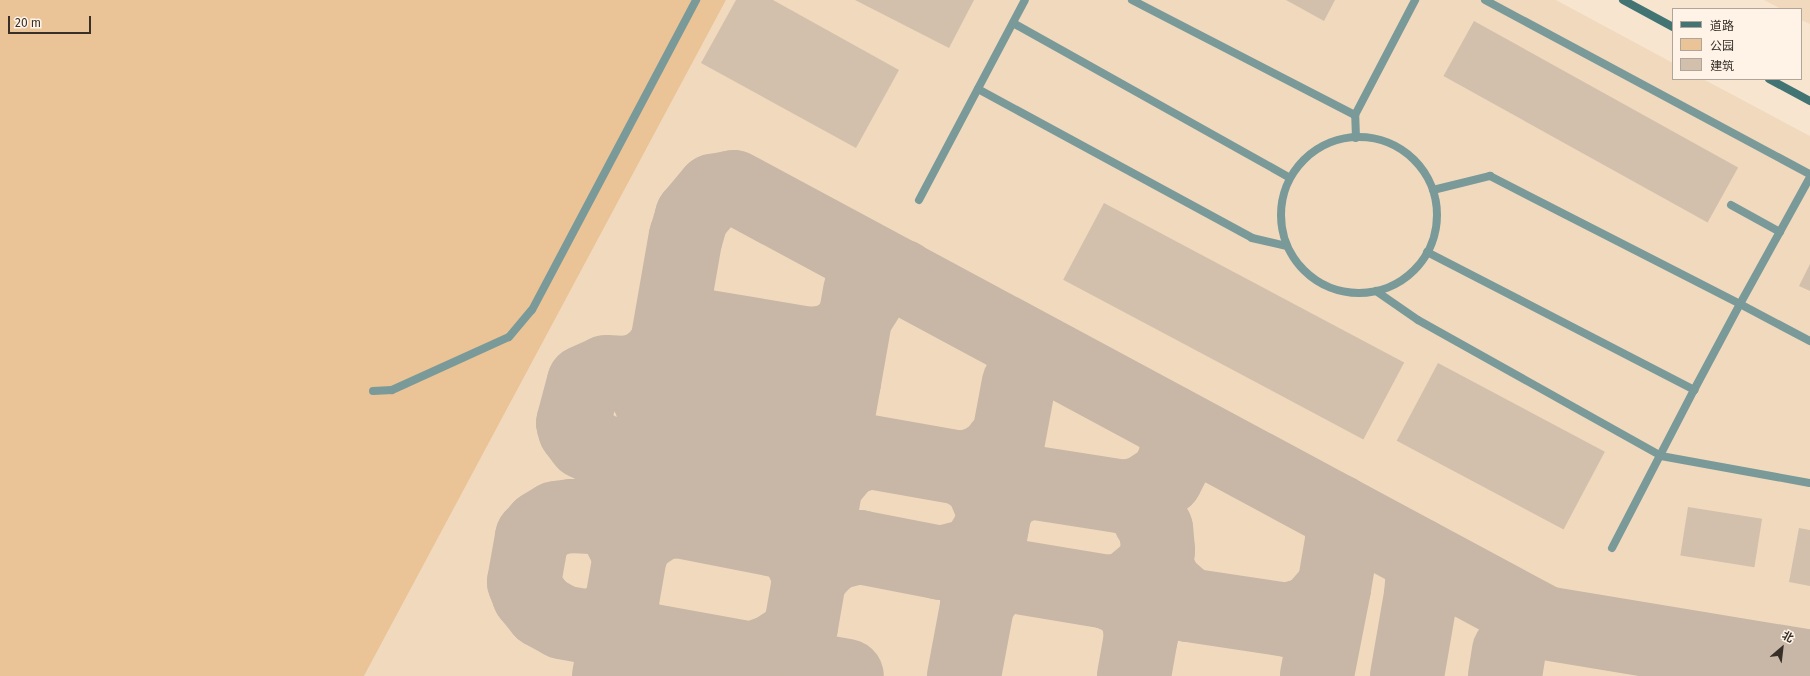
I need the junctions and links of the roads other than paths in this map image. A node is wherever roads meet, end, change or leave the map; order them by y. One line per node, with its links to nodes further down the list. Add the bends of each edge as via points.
1 (696, 0): 26 (street, via 527,315 509,337 392,390)
2 (1025, 0): 7 (street)
3 (1132, 0): 12 (street)
4 (1415, 0): 12 (street)
5 (1485, 0): 14 (street)
6 (1623, 0): 8 (street)
7 (1013, 23): 10 (street); 15 (street)
8 (1672, 26)
9 (1771, 80): 11 (street)
10 (978, 89): 17 (street); 20 (street, via 1252,238)
11 (1810, 101)
12 (1355, 115): 13 (street)
13 (1356, 138): 15 (street, via 1328,143 1310,154); 16 (street, via 1368,137 1388,143 1406,153 1420,167)
14 (1810, 176): 19 (street)
15 (1290, 178): 20 (street, via 1281,206 1281,226)
16 (1433, 190): 21 (street, via 1437,224); 23 (street, via 1490,176)
17 (919, 200)
18 (1731, 206): 19 (street)
19 (1780, 232): 23 (street)
20 (1287, 246): 22 (street, via 1297,264 1312,278 1330,288 1350,293)
21 (1427, 252): 22 (street, via 1422,262 1408,276 1390,287); 25 (street)
22 (1376, 291): 27 (street, via 1418,320)
23 (1740, 304): 24 (street); 25 (street)
24 (1810, 341)
25 (1694, 390): 27 (street)
26 (373, 391)
27 (1661, 456): 28 (street); 29 (street)
28 (1810, 483)
29 (1612, 548)

